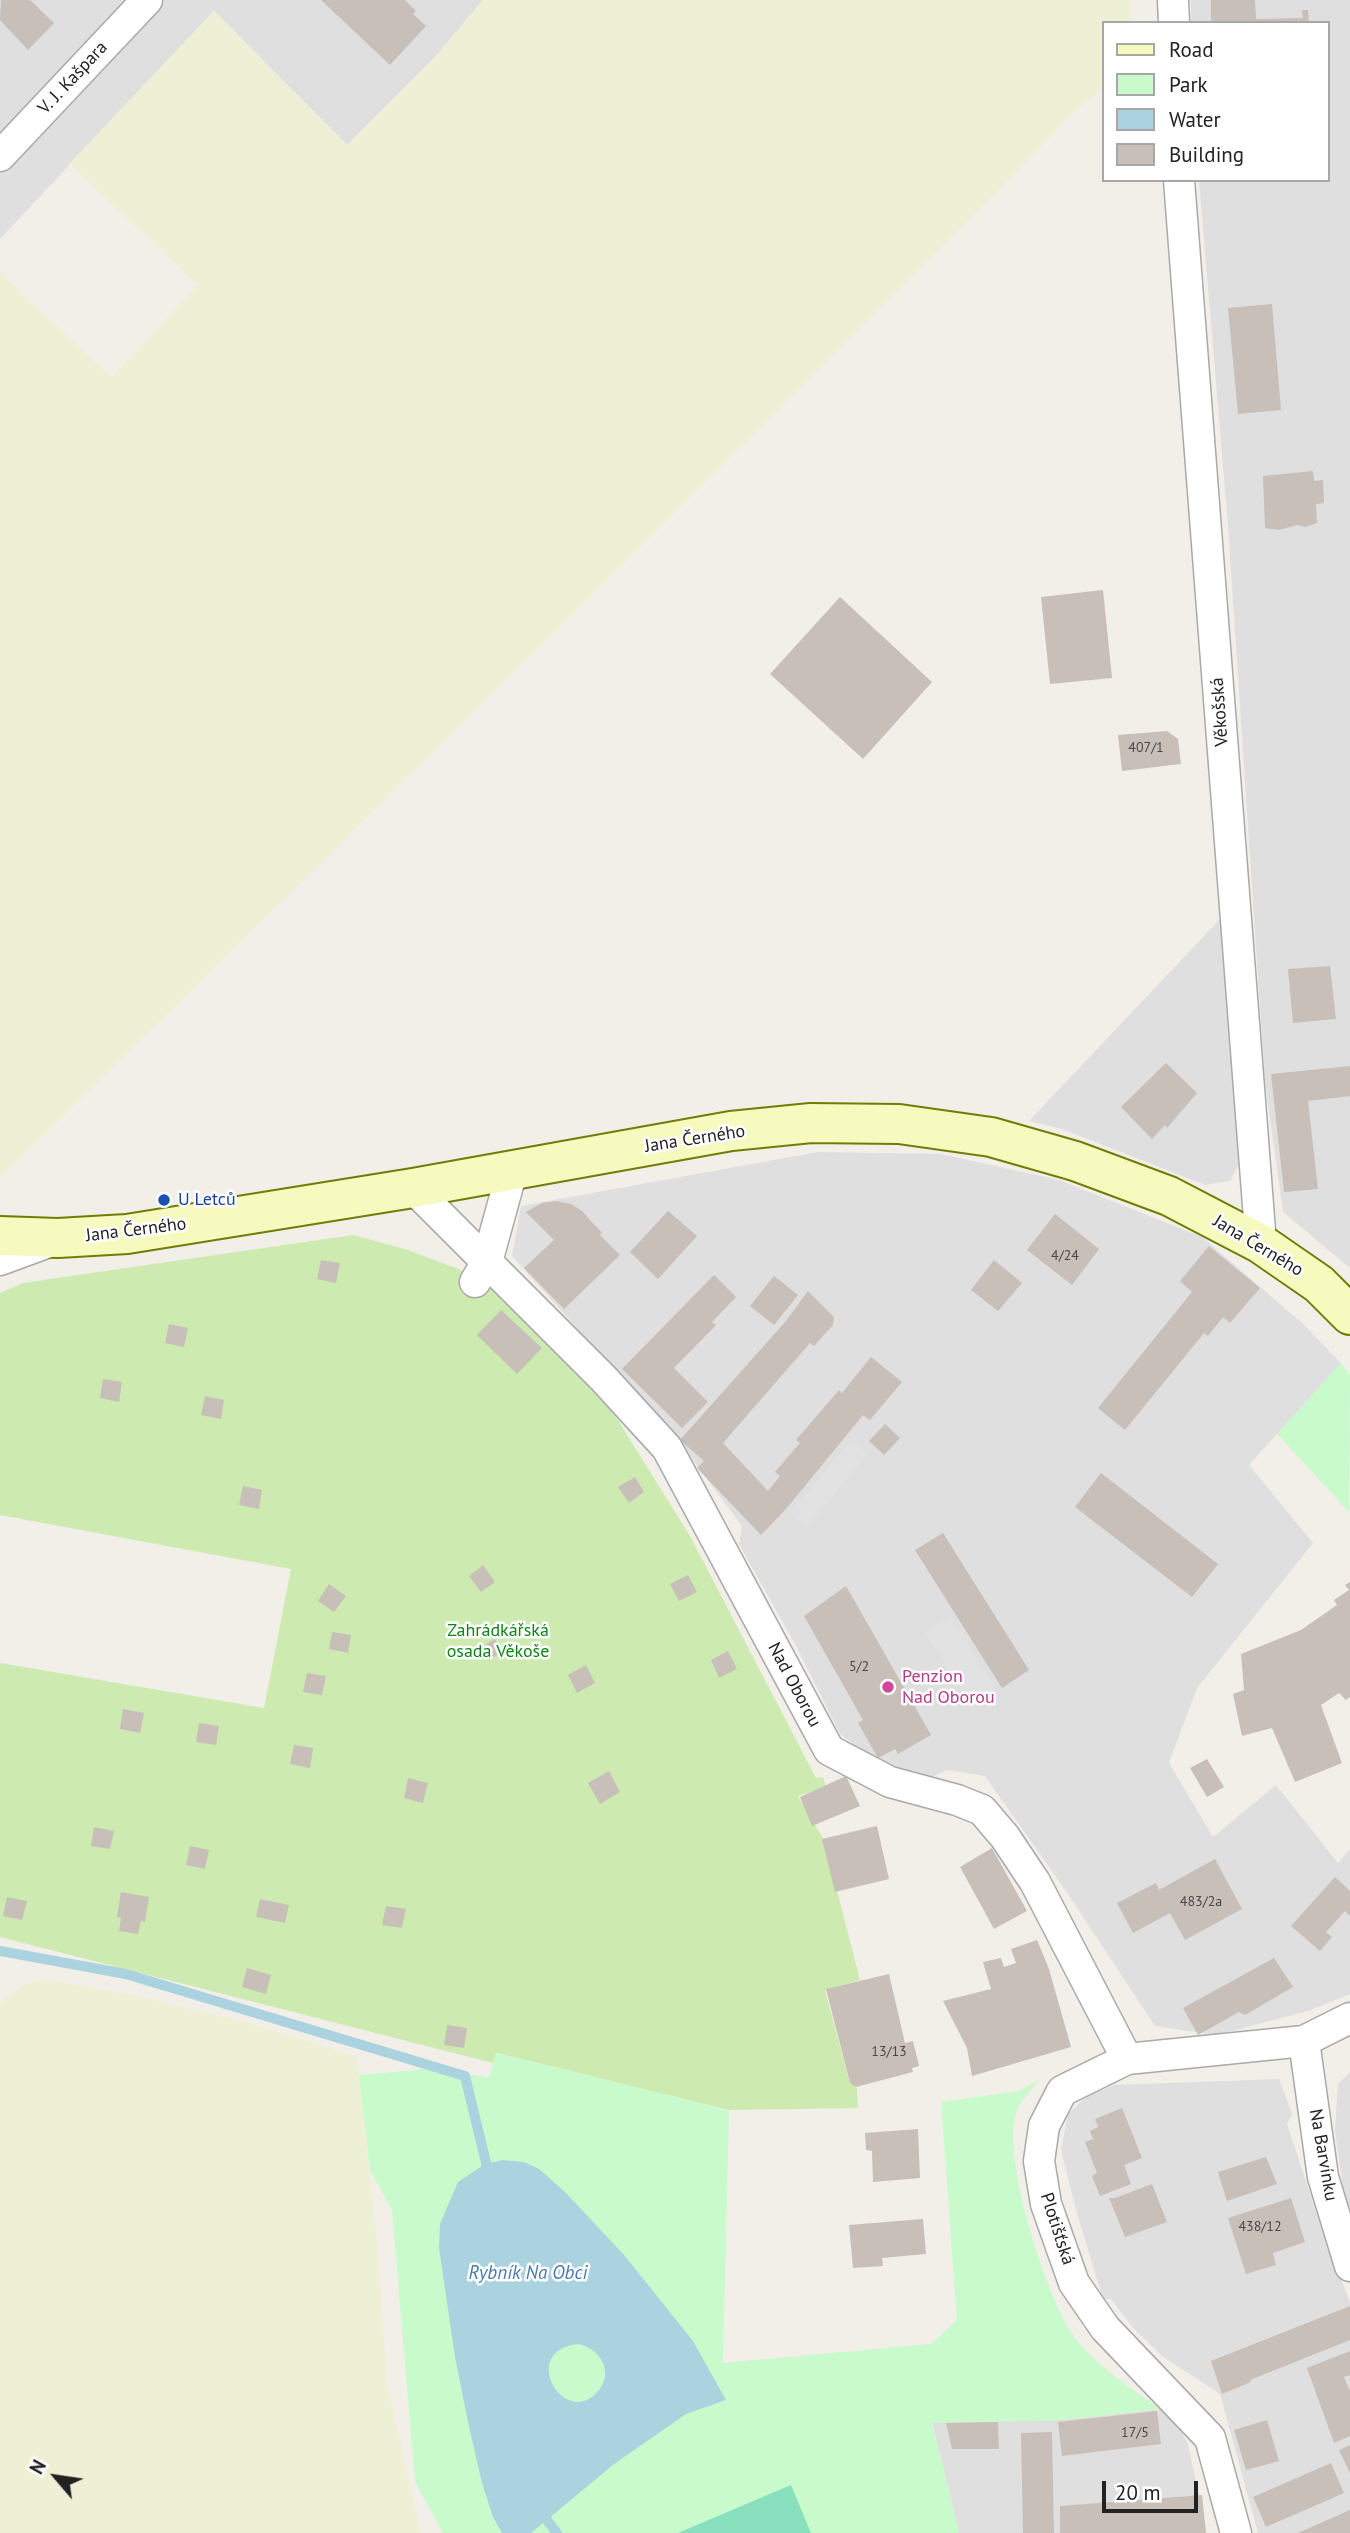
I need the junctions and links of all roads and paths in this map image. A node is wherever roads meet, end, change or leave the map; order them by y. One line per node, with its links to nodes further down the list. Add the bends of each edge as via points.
1 (147, 0): 4 (street, V. J. Kašpara)
2 (1173, 0): 3 (street)
3 (1174, 21)
4 (0, 156)
5 (1179, 182): 10 (street, Věkošská)
6 (512, 1171): 7 (street, Jana Černého); 10 (street, Jana Černého, via 731,1131 811,1123 899,1124 990,1137 1075,1161 1169,1196); 12 (street)
7 (413, 1188): 9 (street, Jana Černého, via 127,1234); 12 (street, Nad Oborou)
8 (0, 1236): 9 (street, Jana Černého)
9 (58, 1238): 11 (street)
10 (1261, 1244): 13 (street, Jana Černého, via 1320,1284)
11 (0, 1261)
12 (481, 1272): 16 (street, Nad Oborou, via 603,1378 667,1448 829,1750 890,1782 982,1810 1005,1838 1035,1882)
13 (1350, 1315)
14 (1350, 2018): 15 (street, Plotišťská)
15 (1304, 2041): 16 (street, Plotišťská); 17 (street, Na Barvínku, via 1323,2177)
16 (1127, 2059): 18 (street, Plotišťská, via 1062,2091 1044,2126 1039,2161 1046,2204 1074,2283 1105,2328 1210,2438)
17 (1350, 2266)
18 (1236, 2533)

